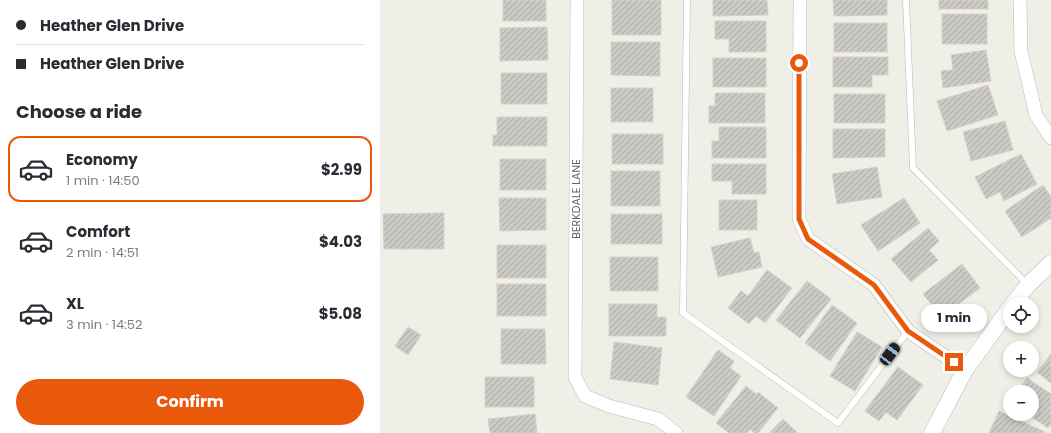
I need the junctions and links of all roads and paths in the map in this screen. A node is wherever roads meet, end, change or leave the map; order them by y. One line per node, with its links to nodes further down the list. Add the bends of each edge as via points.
1 (577, 0): 13 (street, BERKDALE LANE, via 575,377 585,396 609,406 658,419)
2 (687, 0): 11 (lane, via 683,313 838,423)
3 (800, 0): 11 (street, via 799,219 808,239 874,285)
4 (906, 0): 8 (lane, via 913,168)
5 (1020, 0): 6 (street, via 1021,51 1036,115)
6 (1051, 138)
7 (1051, 263): 8 (street)
8 (1028, 285): 9 (street)
9 (1019, 297)
10 (1003, 318): 12 (street)
11 (908, 331): 12 (street)
12 (965, 370): 14 (street)
13 (676, 433)
14 (932, 433)

